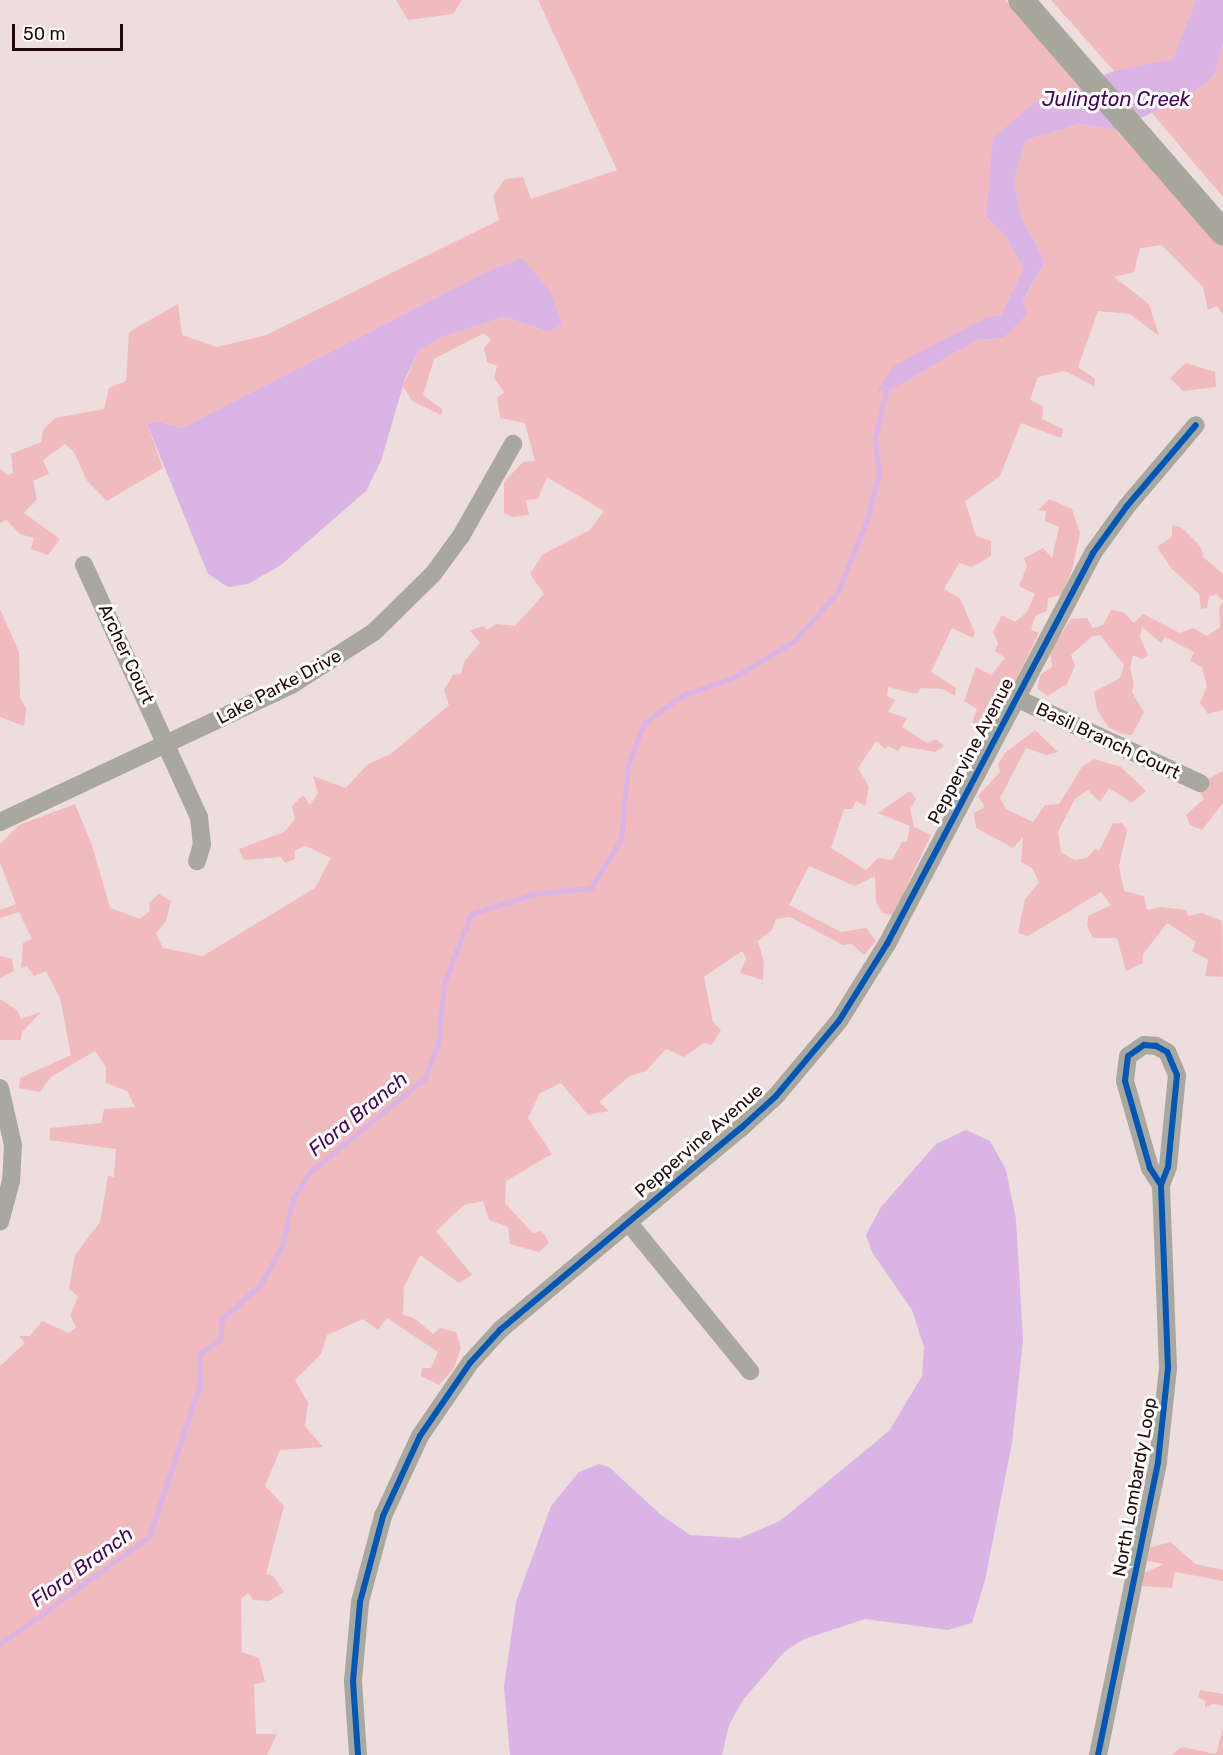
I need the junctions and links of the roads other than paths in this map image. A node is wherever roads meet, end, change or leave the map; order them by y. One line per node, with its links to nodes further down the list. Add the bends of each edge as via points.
1 (1021, 0): 2 (street)
2 (1223, 232)
3 (1196, 425): 6 (street, Peppervine Avenue, via 1099,543)
4 (513, 444): 7 (street, Lake Parke Drive, via 461,536 433,574 374,632 293,684)
5 (84, 565): 7 (street, Archer Court)
6 (1016, 698): 8 (street, Basil Branch Court); 14 (street, Peppervine Avenue, via 887,944 839,1021 759,1112)
7 (167, 743): 9 (street, Lake Parke Drive); 10 (street, Archer Court, via 200,817 202,844)
8 (1200, 783)
9 (0, 822)
10 (197, 861)
11 (0, 1088): 13 (street, via 13,1145 11,1181)
12 (1161, 1185): 12 (street, North Lombardy Loop, via 1168,1167 1177,1075 1167,1053 1144,1045 1128,1056 1125,1081 1150,1168); 17 (street, North Lombardy Loop, via 1169,1328 1166,1409)
13 (0, 1222)
14 (628, 1222): 15 (street); 16 (street, Peppervine Avenue, via 526,1306 470,1363 426,1426 399,1475 383,1516 360,1602 353,1681)
15 (750, 1371)
16 (358, 1755)
17 (1098, 1755)

